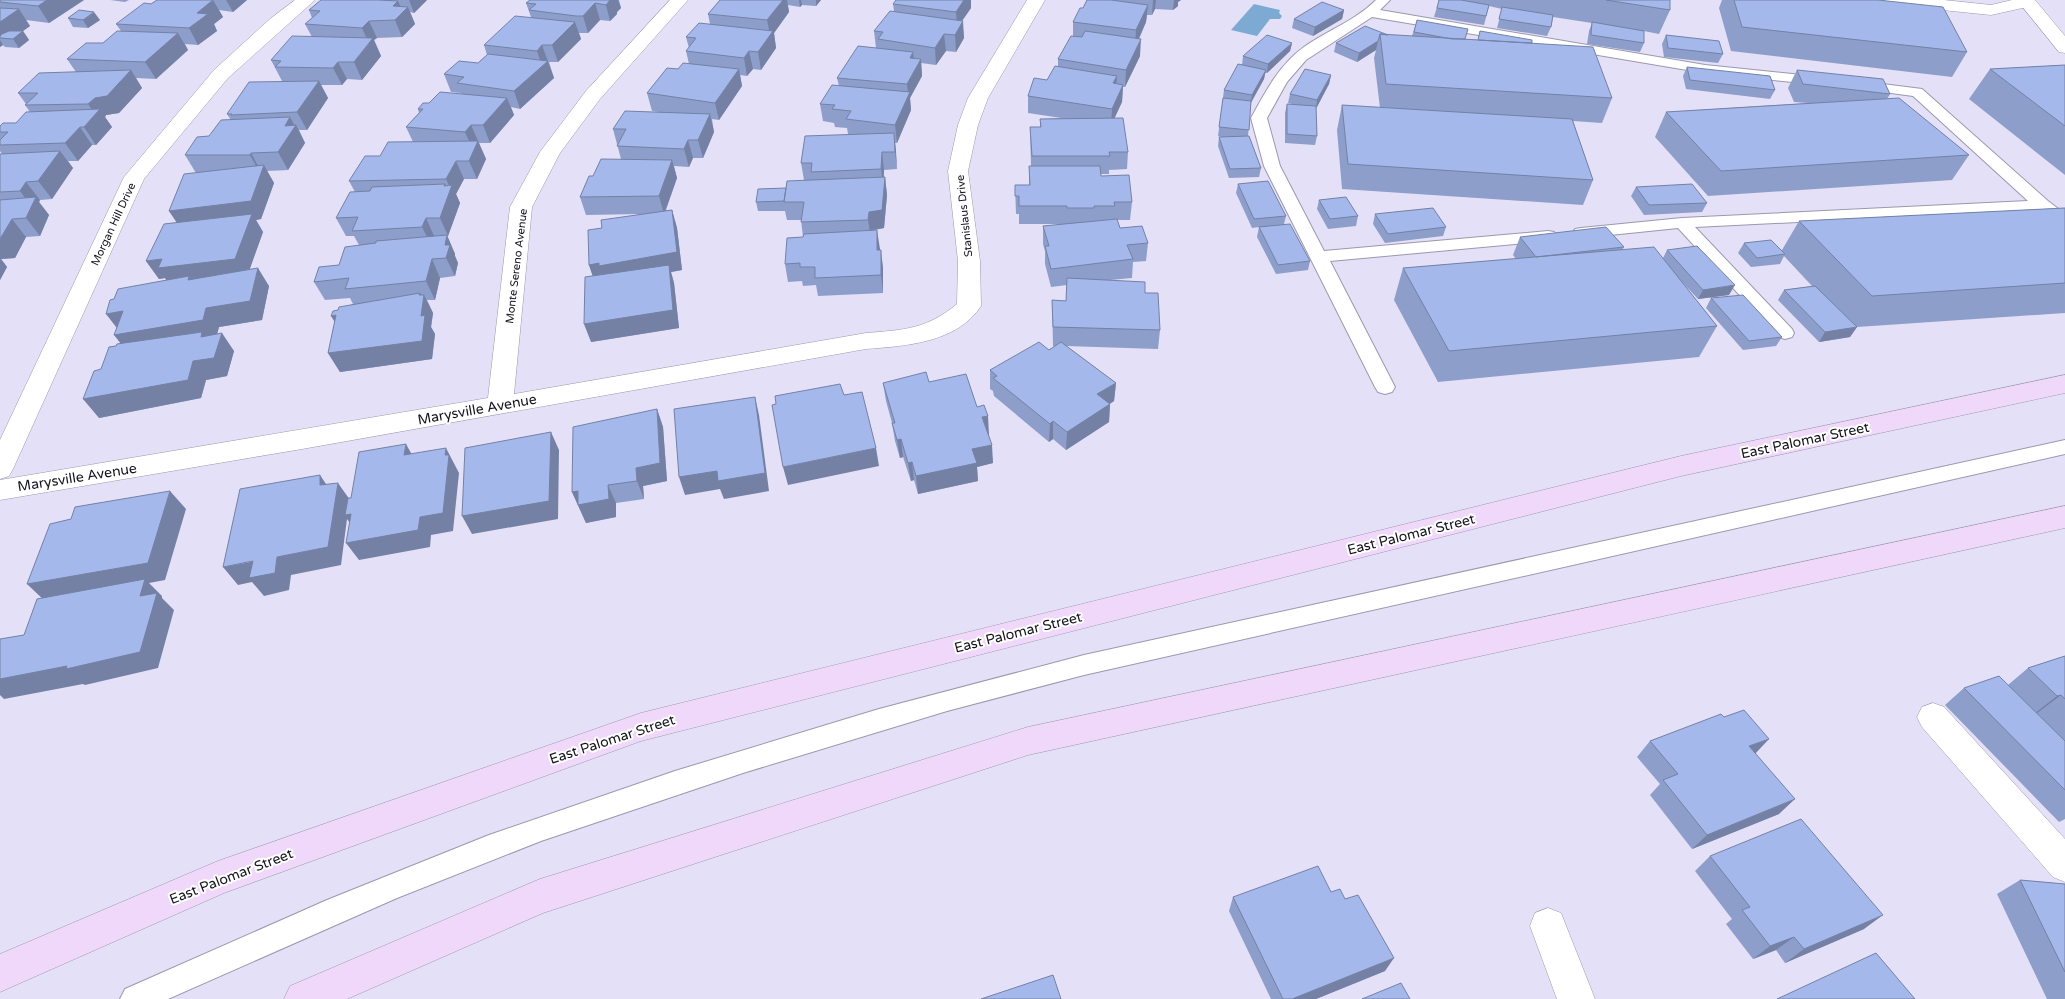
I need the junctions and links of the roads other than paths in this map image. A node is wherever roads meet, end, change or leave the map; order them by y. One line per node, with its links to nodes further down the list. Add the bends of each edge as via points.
1 (306, 0): 19 (street, Morgan Hill Drive, via 221,74 134,177)
2 (679, 0): 17 (street, Monte Sereno Avenue, via 593,95 550,152 521,207)
3 (1036, 0): 13 (street, Stanislaus Drive, via 978,98 968,125 958,171 969,261 969,306)
4 (1383, 0): 7 (lane)
5 (1893, 0): 6 (street, via 1991,10)
6 (2021, 2): 8 (street)
7 (1372, 14): 9 (lane, via 1705,69 1917,92); 12 (lane, via 1308,51 1278,81 1259,118 1272,166)
8 (2065, 48)
9 (2042, 205): 10 (lane); 11 (lane)
10 (2065, 222)
11 (1682, 223): 12 (lane); 14 (lane)
12 (1320, 257): 16 (lane)
13 (951, 323): 17 (street, Marysville Avenue, via 922,336 866,341)
14 (1785, 333)
15 (2065, 384): 25 (main road, East Palomar Street, via 1680,466 641,727 218,878)
16 (1385, 387)
17 (500, 405): 20 (street, Marysville Avenue)
18 (2065, 447): 26 (lane, via 969,693 745,761 540,830 330,912)
19 (0, 469)
20 (0, 490)
21 (2065, 517): 27 (main road, via 1028,741 540,897)
22 (1933, 717): 23 (street)
23 (2065, 865)
24 (1548, 926): 28 (street)
25 (0, 973)
26 (135, 999)
27 (303, 999)
28 (1576, 999)

